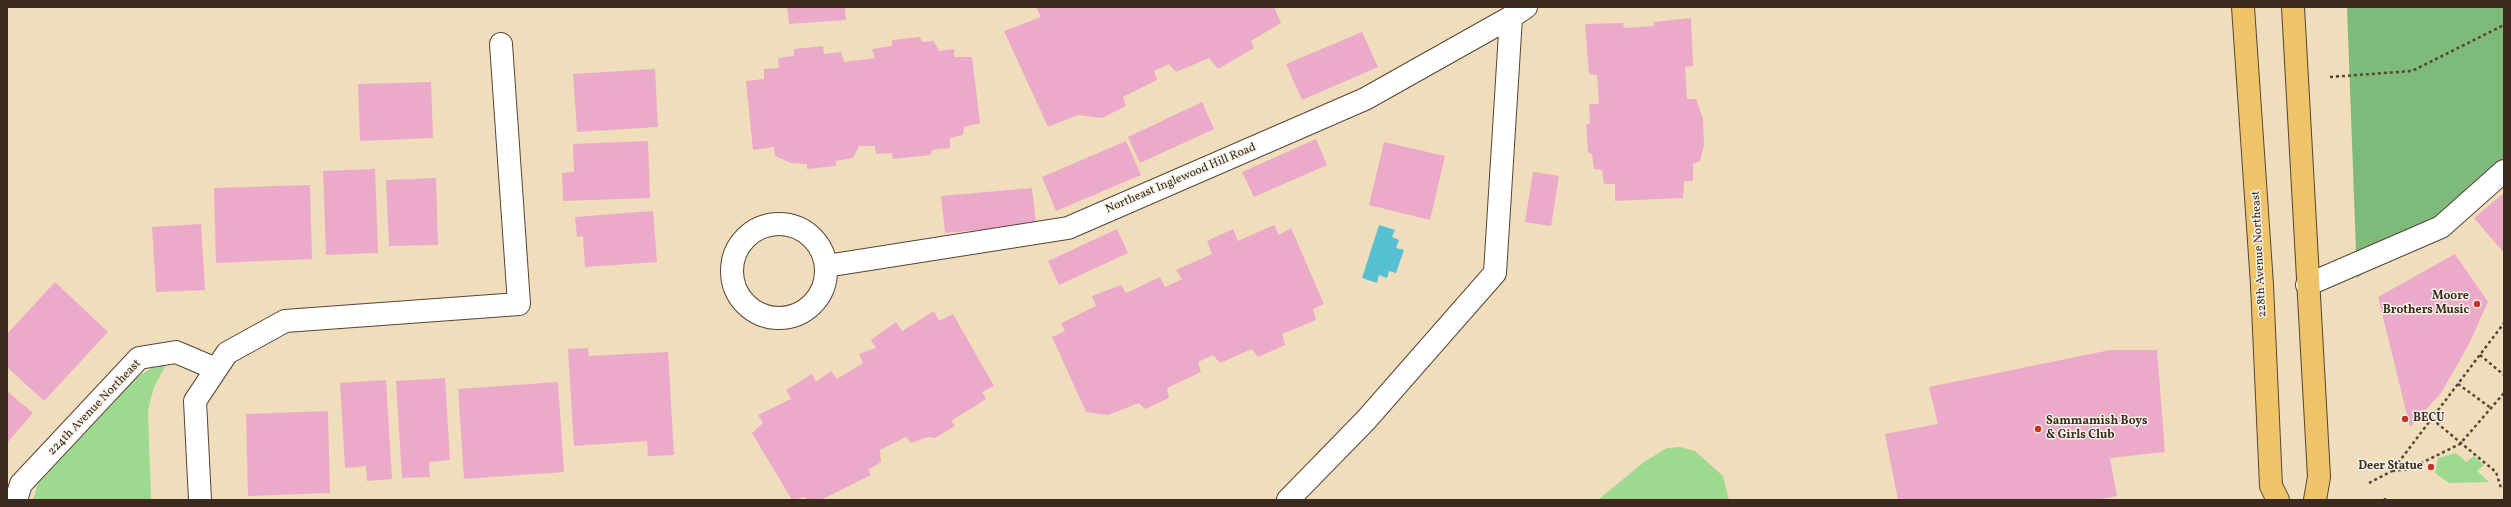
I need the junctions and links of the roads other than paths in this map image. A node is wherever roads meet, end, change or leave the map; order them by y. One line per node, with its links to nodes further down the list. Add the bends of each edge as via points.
1 (2244, 7): 12 (main road, 228th Avenue Northeast, via 2262,278 2272,486)
2 (2293, 7): 7 (main road)
3 (1518, 12): 6 (street, Northeast Inglewood Hill Road, via 1365,98 1068,228); 11 (street, via 1495,273 1366,420)
4 (501, 44): 8 (street, via 519,304 285,321 228,352)
5 (2504, 171): 7 (street, via 2440,227)
6 (826, 266): 6 (street, via 823,252 804,230 790,225 775,224 760,227 743,241 733,260 732,276 735,290 749,307 769,317 783,318 798,314 820,295 826,282)
7 (2307, 286): 13 (main road, via 2319,478)
8 (216, 369): 9 (street, 224th Avenue Northeast, via 176,352 139,358 22,484); 10 (street, via 195,401)
9 (16, 500)
10 (200, 500)
11 (1288, 500)
12 (2278, 500)
13 (2315, 500)

